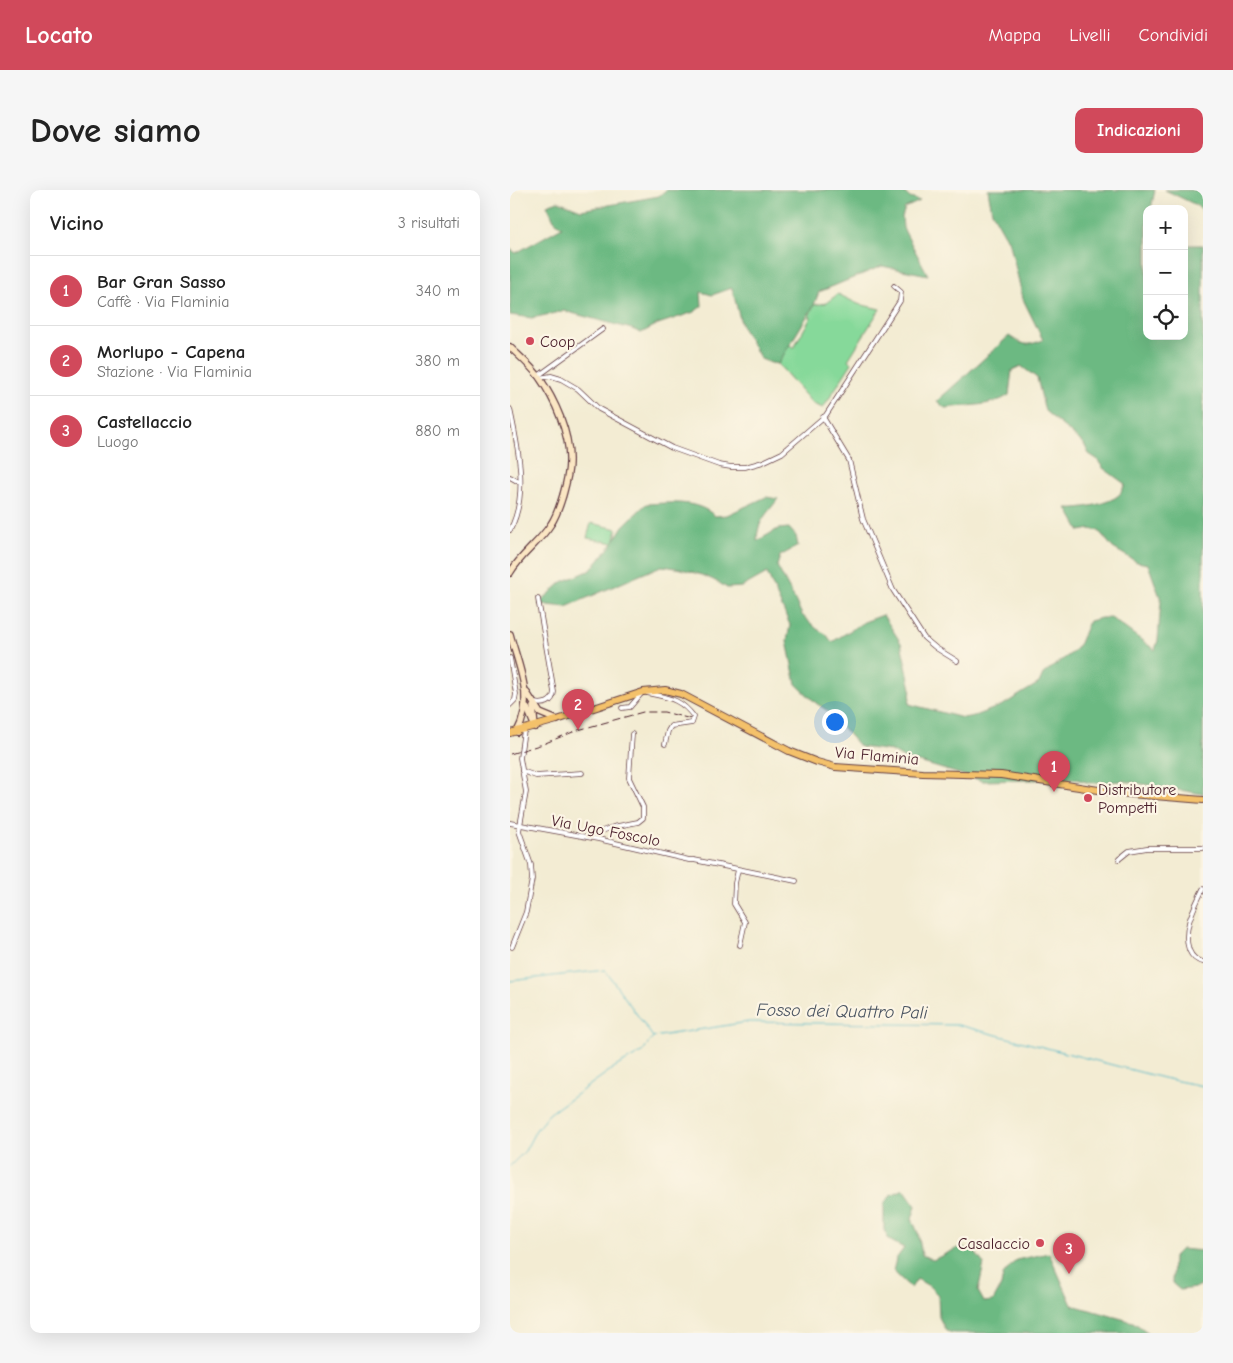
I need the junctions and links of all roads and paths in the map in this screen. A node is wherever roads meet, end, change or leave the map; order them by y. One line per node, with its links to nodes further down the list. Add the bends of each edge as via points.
1 (894, 286): 6 (street, via 901,292 900,301)
2 (603, 329): 4 (street)
3 (510, 347): 4 (main road)
4 (538, 377): 6 (street, via 562,379 599,409 666,444 731,467 745,467 778,456); 10 (main road, via 564,430 569,454 568,473 553,522)
5 (510, 409): 8 (street, via 518,446)
6 (823, 417): 14 (street, via 850,460 863,518 893,590 924,638)
7 (510, 477): 8 (street)
8 (519, 482): 9 (street, via 518,508)
9 (510, 530)
10 (510, 573)
11 (538, 600): 16 (street, via 554,693 552,700)
12 (510, 637): 16 (main road)
13 (510, 658): 17 (street, via 516,694)
14 (957, 661)
15 (643, 692): 18 (street, via 630,707); 19 (main road, Via Flaminia); 23 (street, via 677,700 693,716 692,723 671,726); 26 (main road, Via Flaminia, via 678,692 789,751 835,766 1001,775 1118,794)
16 (529, 704): 19 (main road); 20 (main road); 21 (main road)
17 (510, 705)
18 (622, 708)
19 (557, 720): 20 (main road, Via Flaminia)
20 (535, 727): 21 (main road, Via Flaminia)
21 (517, 732): 24 (street)
22 (632, 734): 29 (street, via 629,778 644,807 643,818)
23 (665, 744)
24 (522, 771): 25 (street, via 536,776); 28 (street, via 526,792)
25 (582, 773)
26 (1203, 800)
27 (510, 823): 28 (street, Via Ugo Foscolo)
28 (519, 824): 29 (street, Via Ugo Foscolo); 36 (street, via 532,877 526,912)
29 (586, 837): 32 (street, Via Ugo Foscolo)
30 (1203, 848): 31 (street, via 1143,848 1127,852)
31 (1119, 859)
32 (738, 870): 33 (street, Via Ugo Foscolo); 35 (street, via 734,904 745,922)
33 (796, 881)
34 (1203, 889): 37 (street, via 1186,932 1191,955)
35 (740, 945)
36 (512, 947)
37 (1203, 962)

